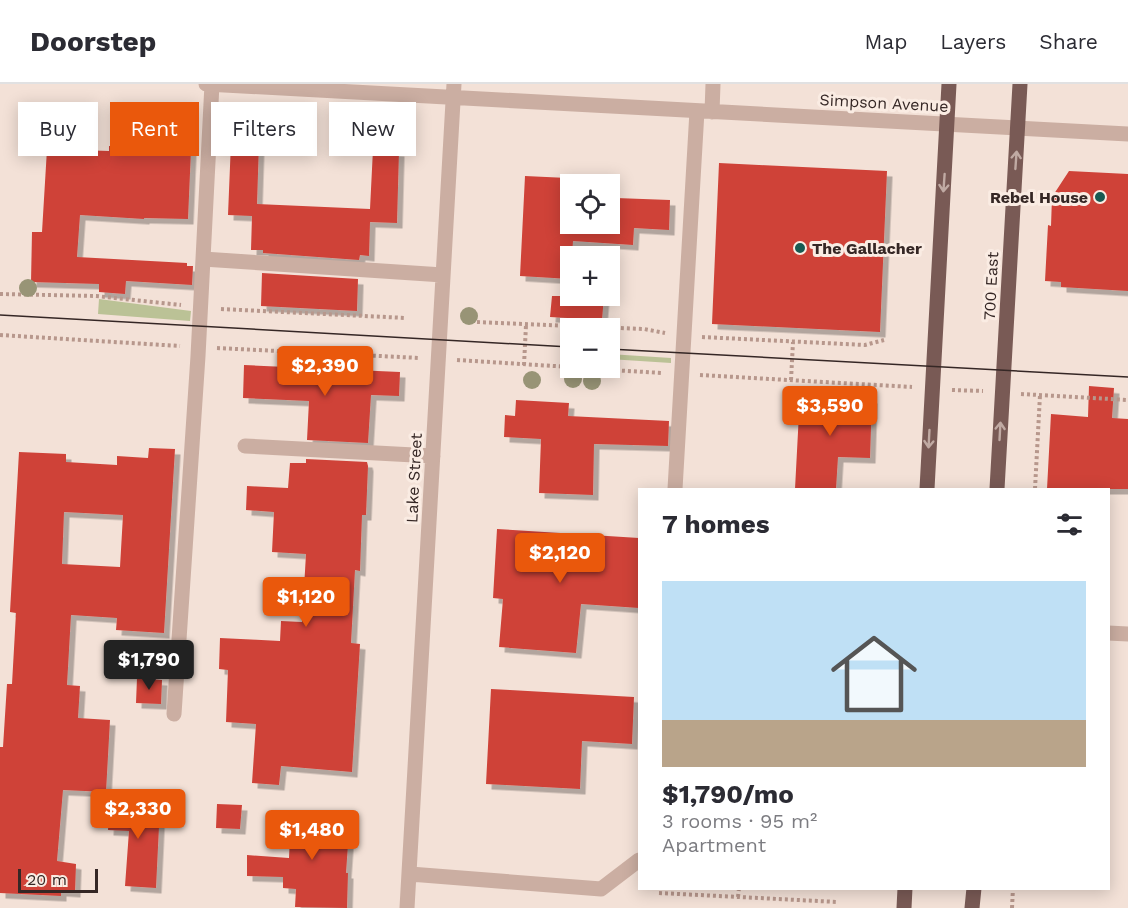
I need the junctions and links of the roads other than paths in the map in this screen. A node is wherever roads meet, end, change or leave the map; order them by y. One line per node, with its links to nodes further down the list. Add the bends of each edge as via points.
1 (206, 84): 2 (street, Simpson Avenue)
2 (212, 84): 6 (street, Simpson Avenue); 12 (street)
3 (713, 84): 7 (street)
4 (949, 84): 9 (main road)
5 (1020, 84): 10 (main road, 700 East)
6 (453, 91): 7 (street, Simpson Avenue); 13 (street, Lake Street)
7 (704, 111): 9 (street, Simpson Avenue); 16 (street)
8 (1128, 120): 11 (street)
9 (947, 125): 10 (street, Simpson Avenue); 17 (main road, one-way to 17)
10 (1018, 128): 11 (street, Simpson Avenue); 18 (main road, 700 East, one-way to 10)
11 (1128, 134)
12 (203, 259): 13 (street); 21 (street)
13 (443, 276): 15 (street, Lake Street)
14 (245, 446): 15 (street)
15 (433, 456): 23 (street, Lake Street)
16 (675, 488)
17 (927, 488)
18 (997, 488)
19 (1110, 633): 20 (street)
20 (1128, 634)
21 (174, 714)
22 (638, 861): 23 (street, via 600,888)
23 (410, 874): 26 (street, Lake Street)
24 (905, 890): 27 (main road)
25 (974, 890): 28 (main road)
26 (407, 908)
27 (904, 908)
28 (972, 908)

